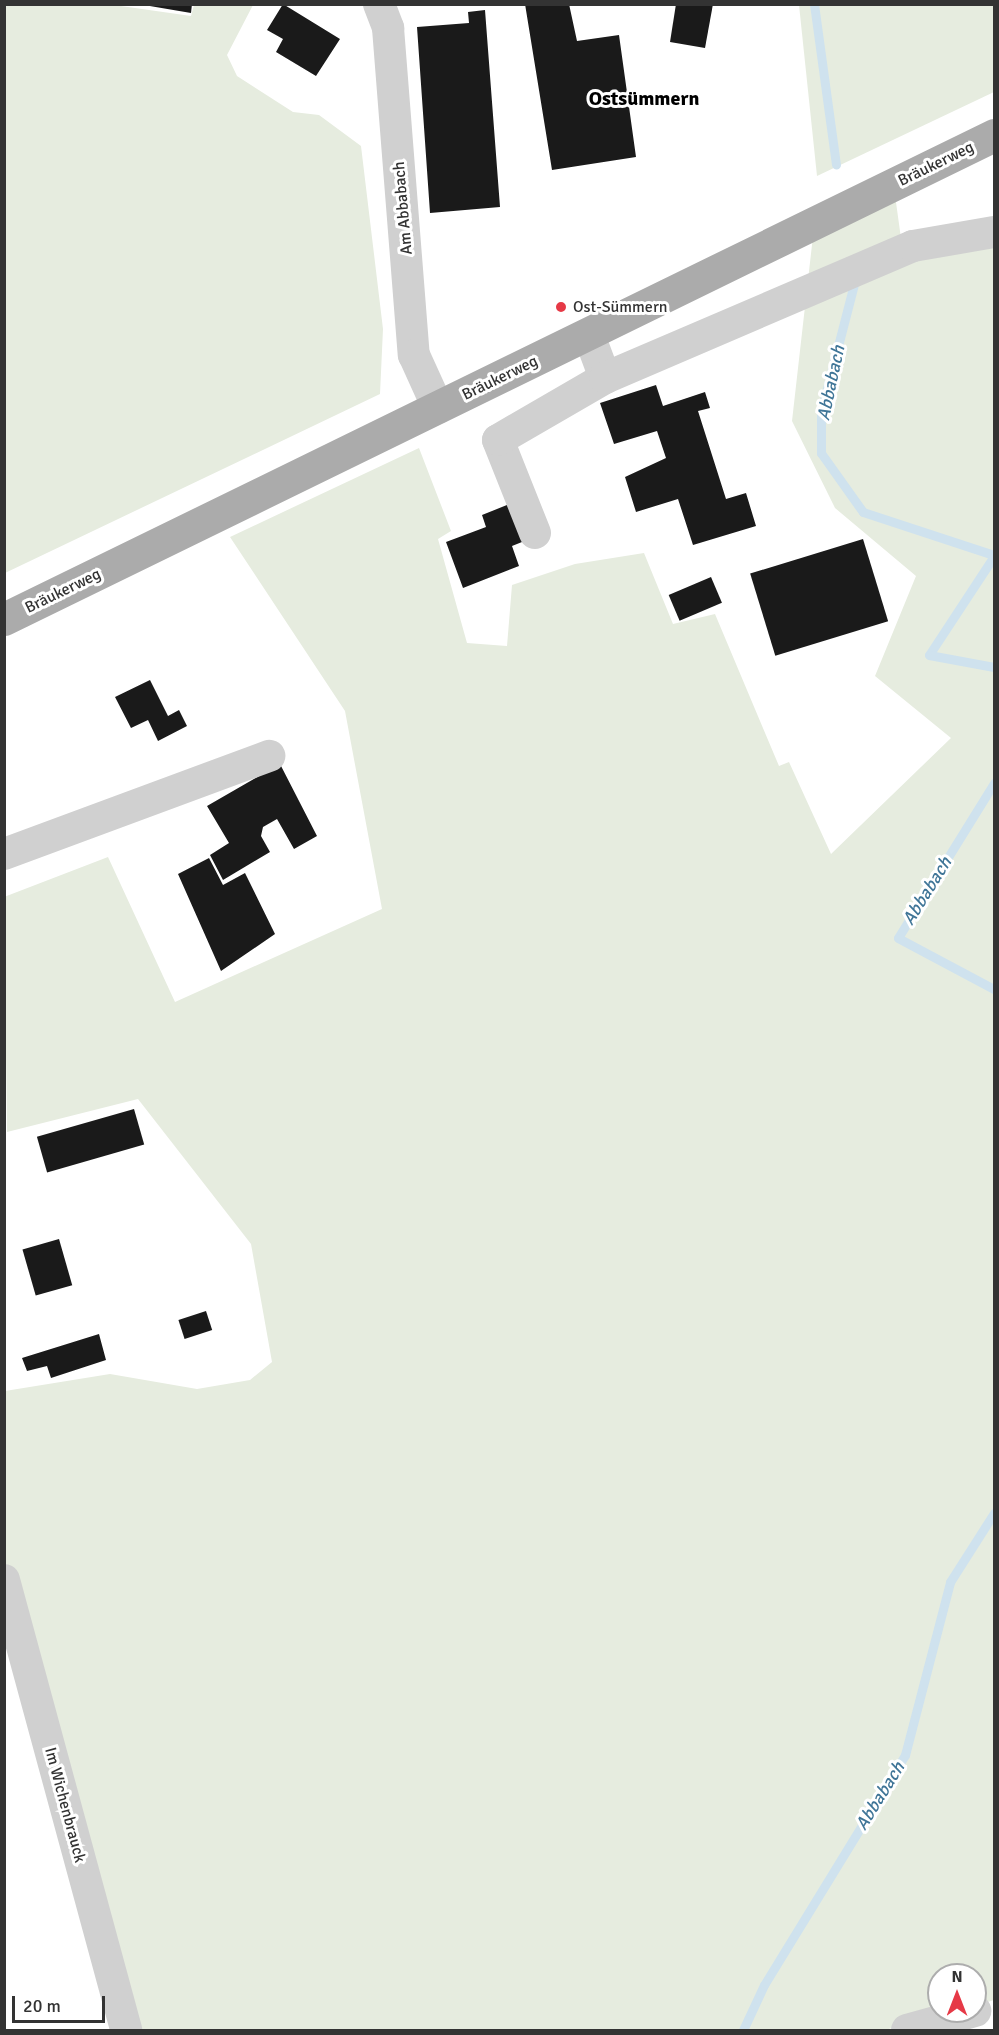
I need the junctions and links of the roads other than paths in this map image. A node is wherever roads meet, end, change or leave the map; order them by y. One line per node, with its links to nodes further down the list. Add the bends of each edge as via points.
1 (379, 4): 6 (street, Am Abbabach, via 388,28 414,355)
2 (994, 135): 4 (main road, Bräukerweg)
3 (994, 232): 5 (street, via 913,246)
4 (589, 335): 5 (street); 6 (main road, Bräukerweg)
5 (605, 378): 7 (street, via 498,440)
6 (438, 408): 8 (main road, Bräukerweg)
7 (535, 533)
8 (4, 619)
9 (269, 756): 10 (street)
10 (4, 854)
11 (4, 1580): 13 (street, Im Wichenbrauck)
12 (934, 2023): 14 (street)
13 (126, 2031)
14 (907, 2031)

